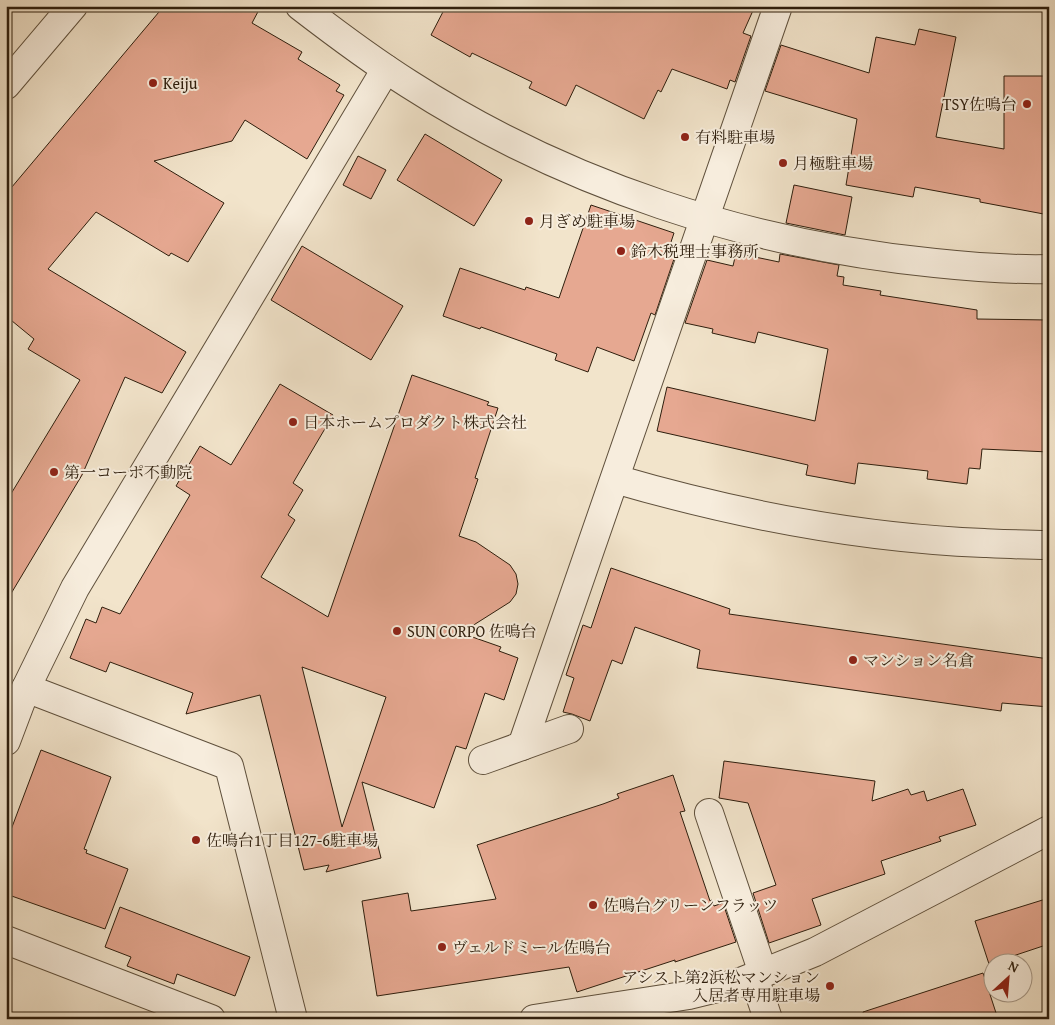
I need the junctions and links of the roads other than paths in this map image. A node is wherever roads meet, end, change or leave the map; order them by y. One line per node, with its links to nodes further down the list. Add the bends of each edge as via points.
1 (73, 6): 5 (street)
2 (300, 6): 4 (street)
3 (778, 6): 6 (street)
4 (386, 69): 6 (street, via 474,122 540,156 609,185); 10 (street, via 75,588)
5 (6, 85)
6 (705, 218): 7 (street, via 823,248 897,259); 8 (street)
7 (1049, 269)
8 (615, 478): 9 (street, via 763,516 861,533); 13 (street)
9 (1049, 545)
10 (26, 688): 12 (street); 20 (street, via 230,766)
11 (569, 729): 13 (street)
12 (6, 741)
13 (522, 746): 14 (street)
14 (483, 760)
15 (709, 813): 18 (street)
16 (1049, 830): 18 (street, via 815,952)
17 (6, 940): 19 (street)
18 (758, 975): 21 (street, via 690,995); 22 (street)
19 (211, 1019)
20 (293, 1019)
21 (534, 1019)
22 (768, 1019)

